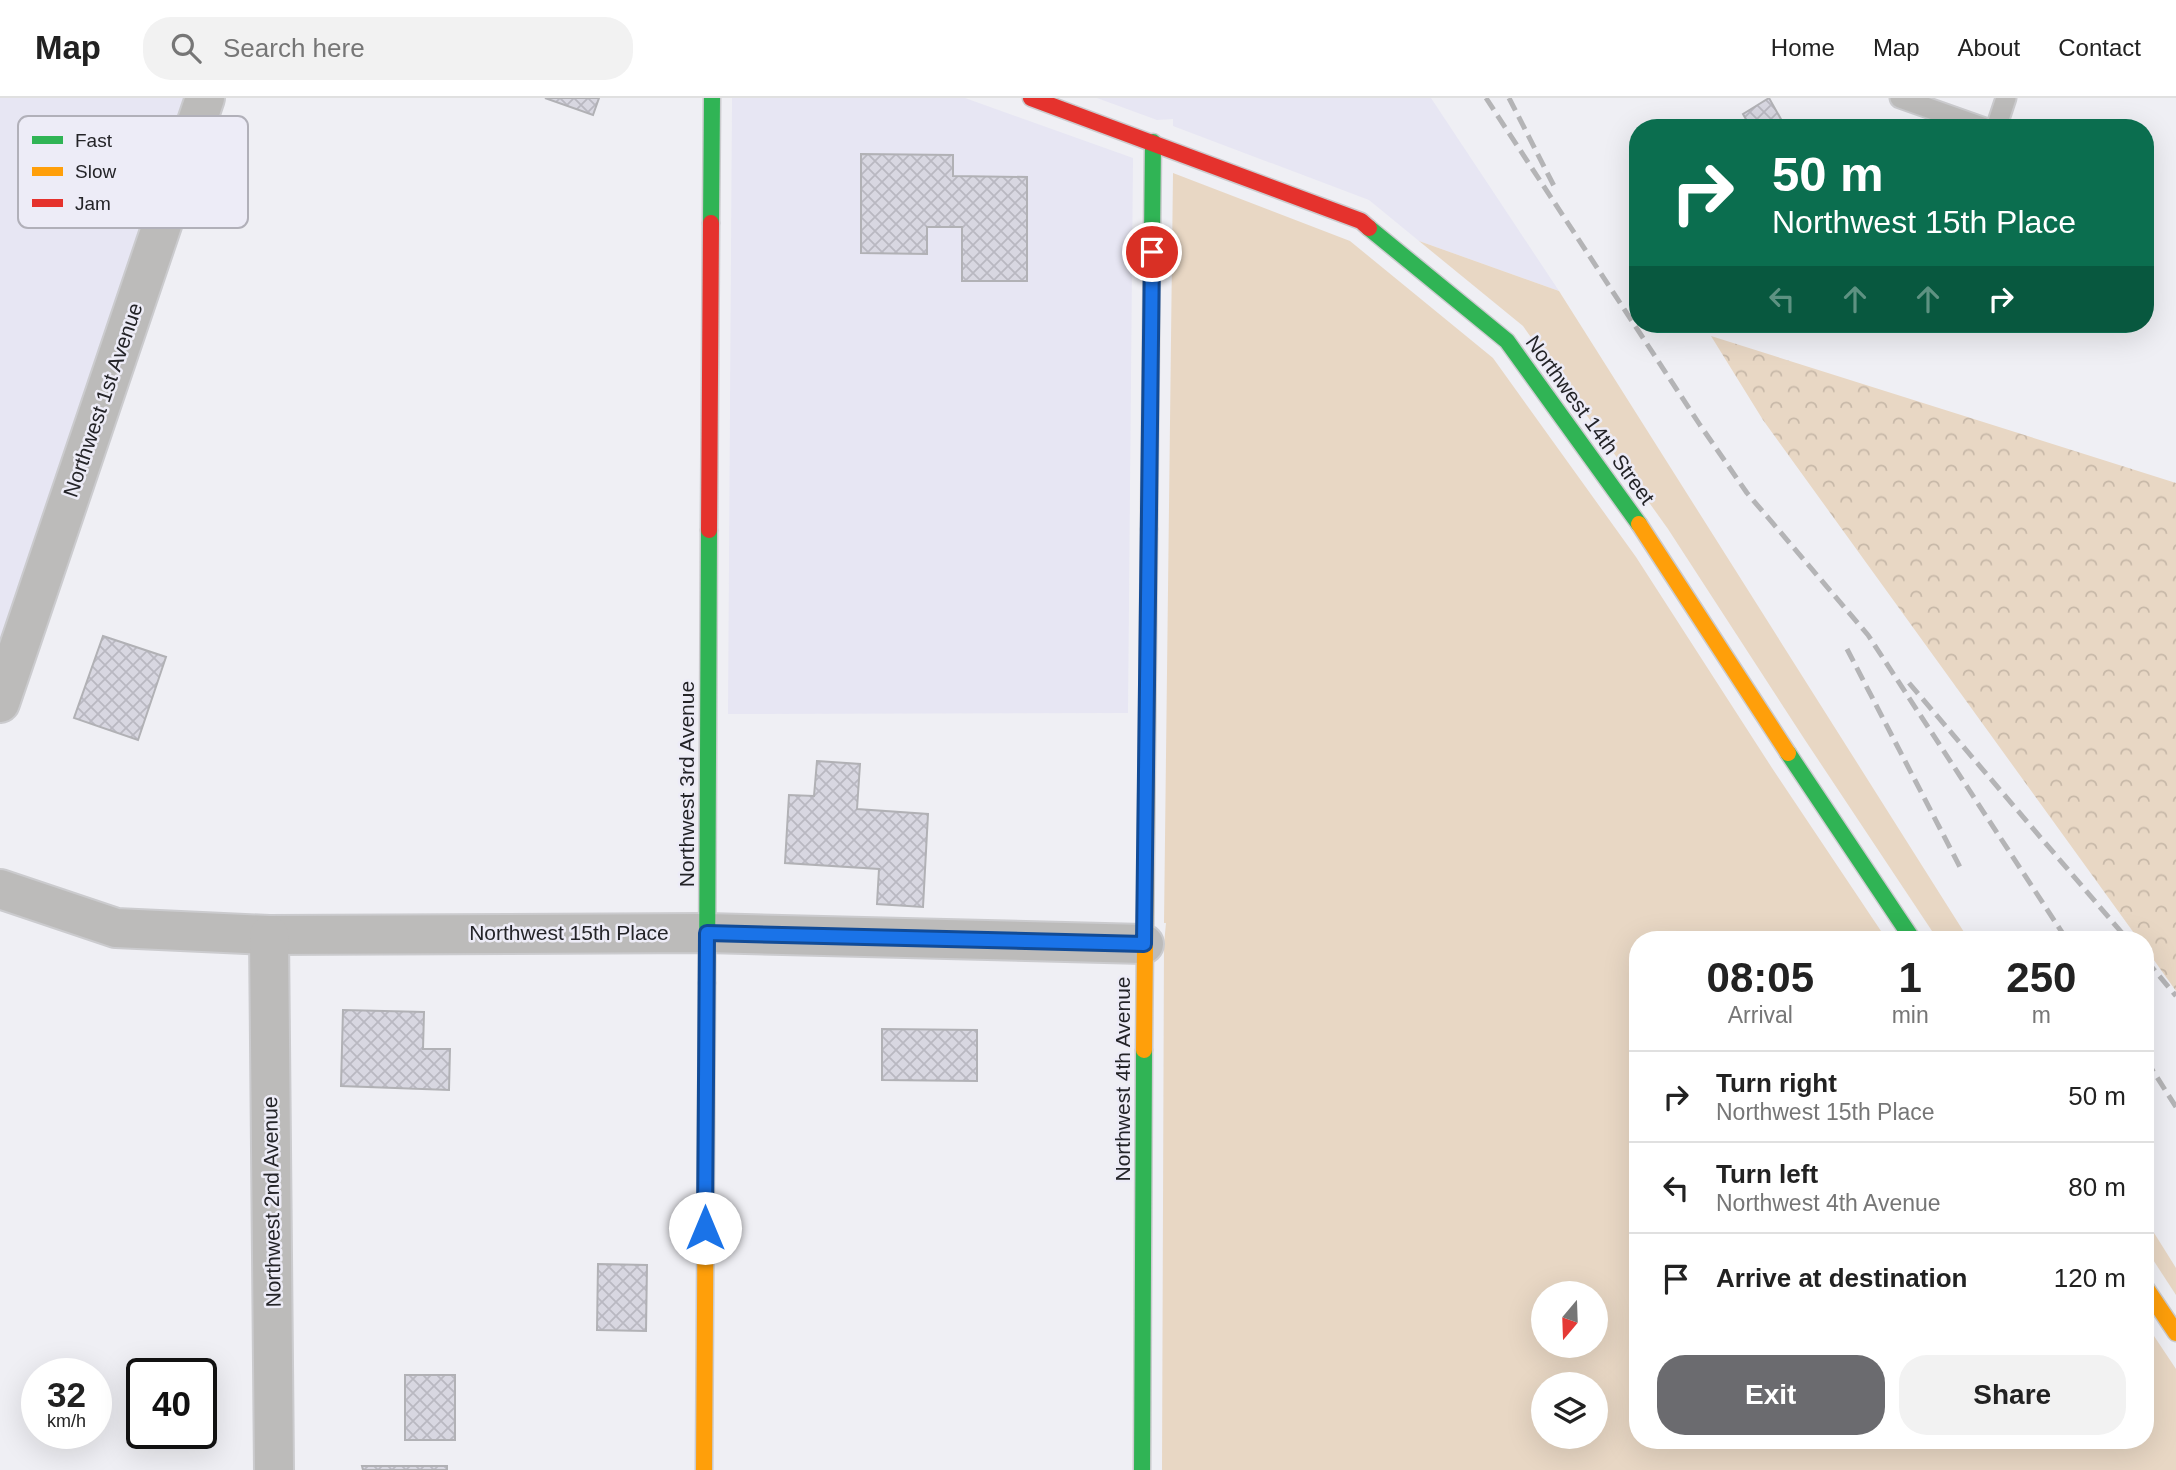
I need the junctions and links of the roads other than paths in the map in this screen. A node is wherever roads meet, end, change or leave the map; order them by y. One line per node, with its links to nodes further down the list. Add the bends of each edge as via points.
1 (205, 98): 6 (street, Northwest 1st Avenue)
2 (712, 98): 14 (street, Northwest 3rd Avenue)
3 (1031, 98): 9 (street, Northwest 14th Street)
4 (1900, 98): 7 (lane)
5 (2006, 98): 8 (lane)
6 (199, 116)
7 (1960, 119)
8 (1999, 119)
9 (1153, 142): 13 (street, Northwest 14th Street, via 1361,221 1507,341 1652,542); 16 (street, Northwest 4th Avenue)
10 (161, 228): 11 (street, Northwest 1st Avenue)
11 (0, 703)
12 (0, 889): 15 (street, Northwest 15th Place, via 116,928)
13 (1907, 931)
14 (707, 933): 15 (street, Northwest 15th Place); 16 (street, Northwest 15th Place); 20 (street, Northwest 3rd Avenue)
15 (269, 935): 19 (street, Northwest 2nd Avenue)
16 (1144, 944): 21 (street, Northwest 4th Avenue)
17 (2154, 1300): 18 (street)
18 (2176, 1333)
19 (274, 1470)
20 (704, 1470)
21 (1142, 1470)

